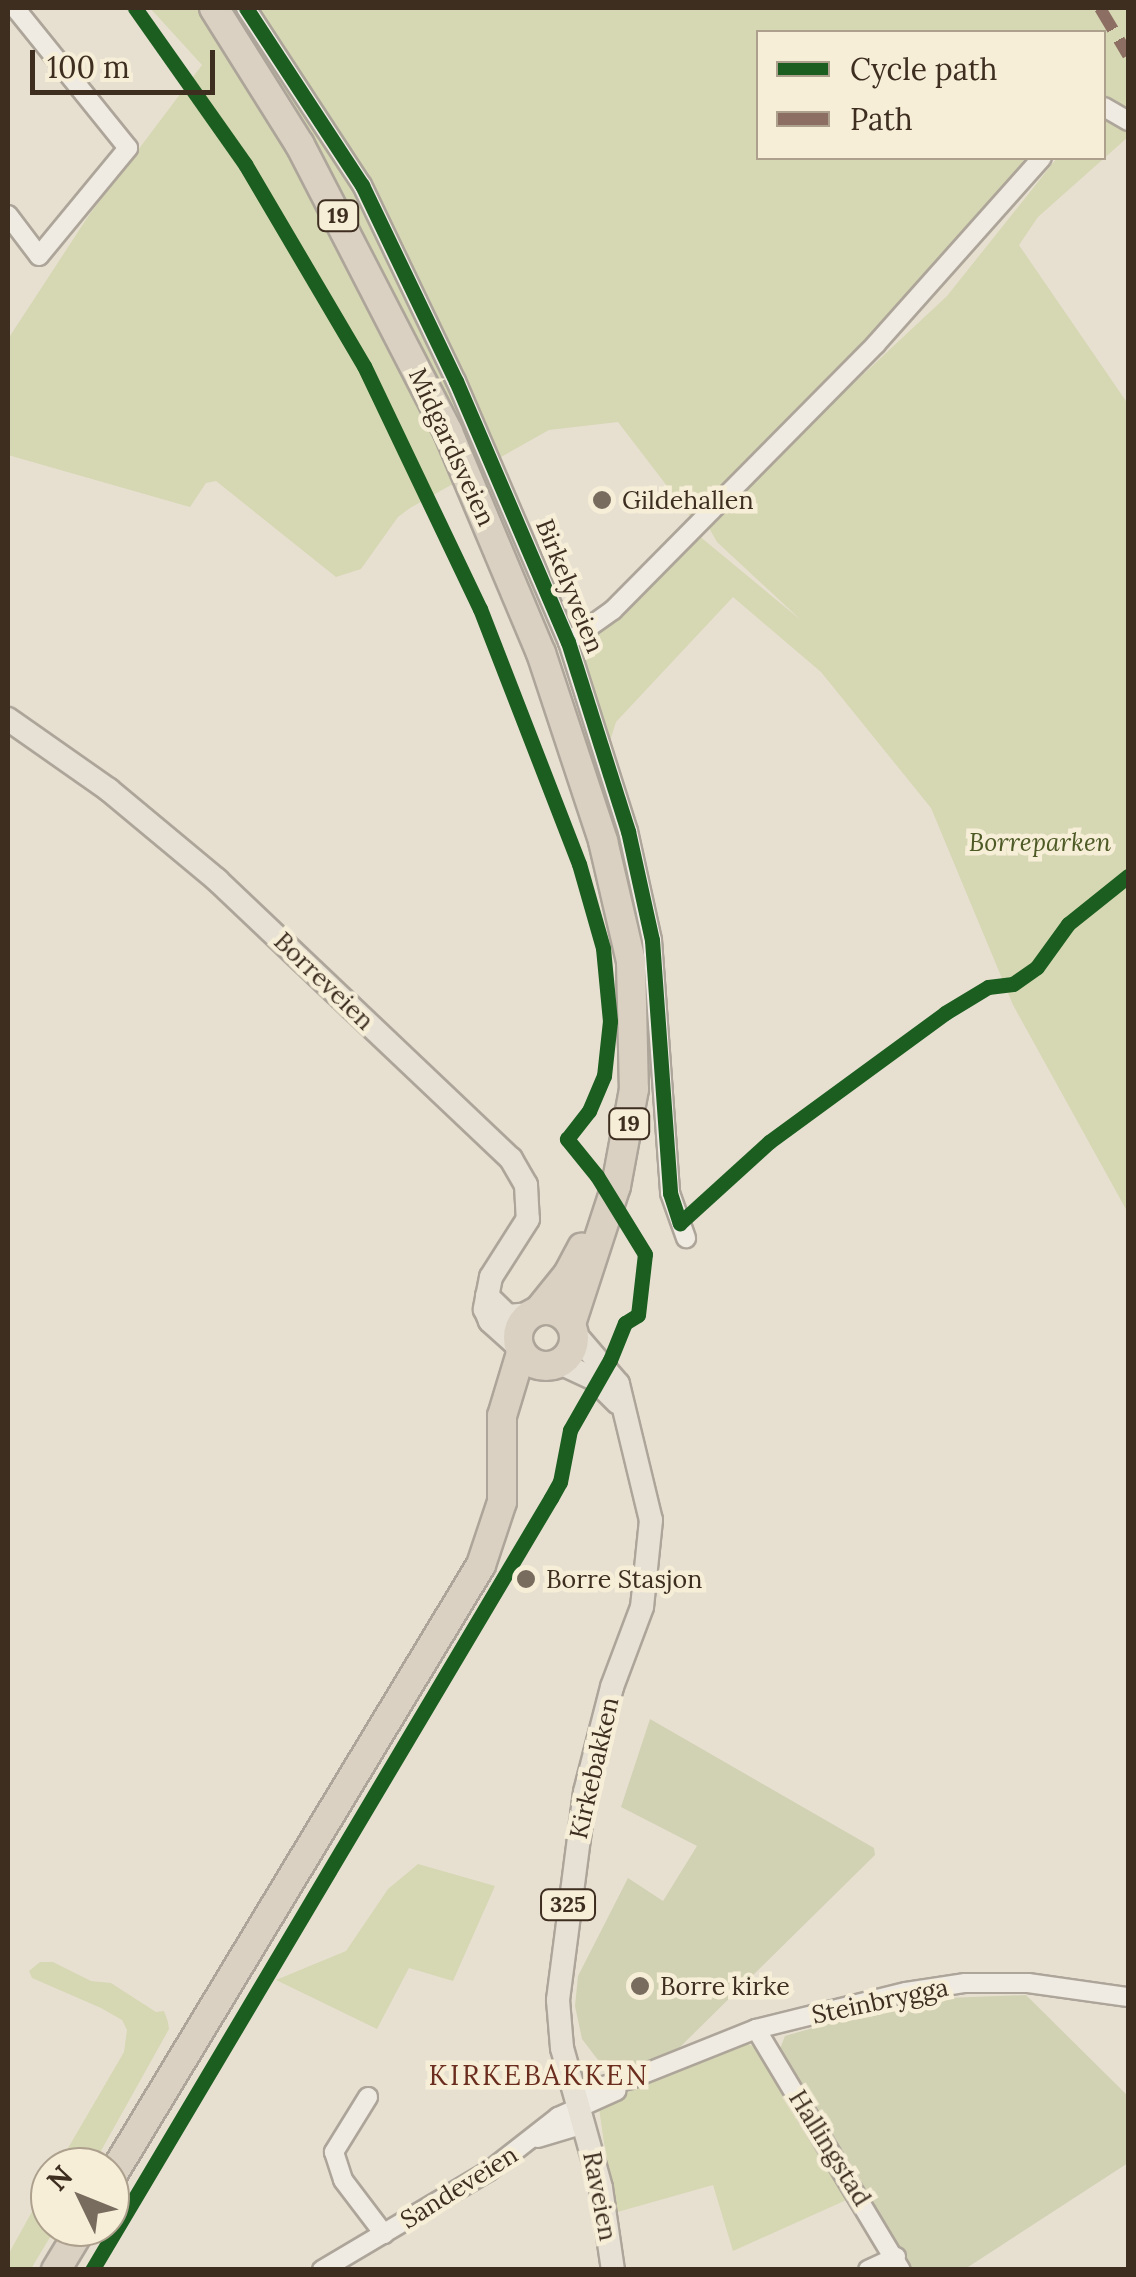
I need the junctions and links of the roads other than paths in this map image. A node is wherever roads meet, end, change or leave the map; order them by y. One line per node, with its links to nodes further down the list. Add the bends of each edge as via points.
1 (15, 8): 7 (street, via 128,148 39,256)
2 (214, 8): 10 (highway, Midgardsveien / 19, via 342,223 478,500 579,762)
3 (246, 8): 8 (street, Birkelyveien, via 362,185 456,380)
4 (1106, 108): 5 (street)
5 (1128, 121)
6 (1040, 160): 8 (street, Birkelyveien, via 876,344 614,610)
7 (8, 215)
8 (568, 642): 11 (street, Birkelyveien, via 628,831 652,940 670,1193)
9 (8, 719): 12 (main road, Borreveien, via 110,790 217,880 512,1159 526,1184 528,1219)
10 (619, 917): 13 (highway, Midgardsveien / 19, via 624,1059 607,1176 576,1260); 14 (highway, Midgardsveien / 19, via 635,1004 631,1115)
11 (686, 1238)
12 (487, 1296): 13 (main road, via 508,1316); 15 (main road, via 490,1320)
13 (535, 1312): 14 (highway, via 558,1312); 15 (highway, 19, via 518,1329)
14 (572, 1328): 16 (highway, 19, via 572,1350); 17 (main road, Kirkebakken / 325, via 618,1384)
15 (520, 1350): 16 (highway, via 534,1364); 18 (highway, 19, via 502,1416)
16 (556, 1365): 17 (main road, Kirkebakken / 325, via 594,1379); 18 (highway, 19, via 526,1396)
17 (629, 1417): 22 (main road, Kirkebakken / 325, via 651,1547 642,1607 596,1741 576,1848 558,2000 562,2048)
18 (503, 1443): 23 (highway, 19, via 502,1502 481,1565)
19 (1128, 1997): 20 (street, Steinbrygga, via 1028,1982 965,1983)
20 (756, 2029): 22 (street, Steinbrygga, via 641,2074); 26 (street, Hallingstad)
21 (368, 2097): 24 (street, Sandeveien, via 334,2152 342,2180)
22 (580, 2108): 24 (street, Sandeveien); 29 (main road, Raveien / 325)
23 (130, 2147)
24 (384, 2234): 28 (street, Sandeveien)
25 (70, 2247): 27 (highway)
26 (898, 2263): 30 (street)
27 (56, 2270)
28 (322, 2270)
29 (613, 2270)
30 (868, 2270)

